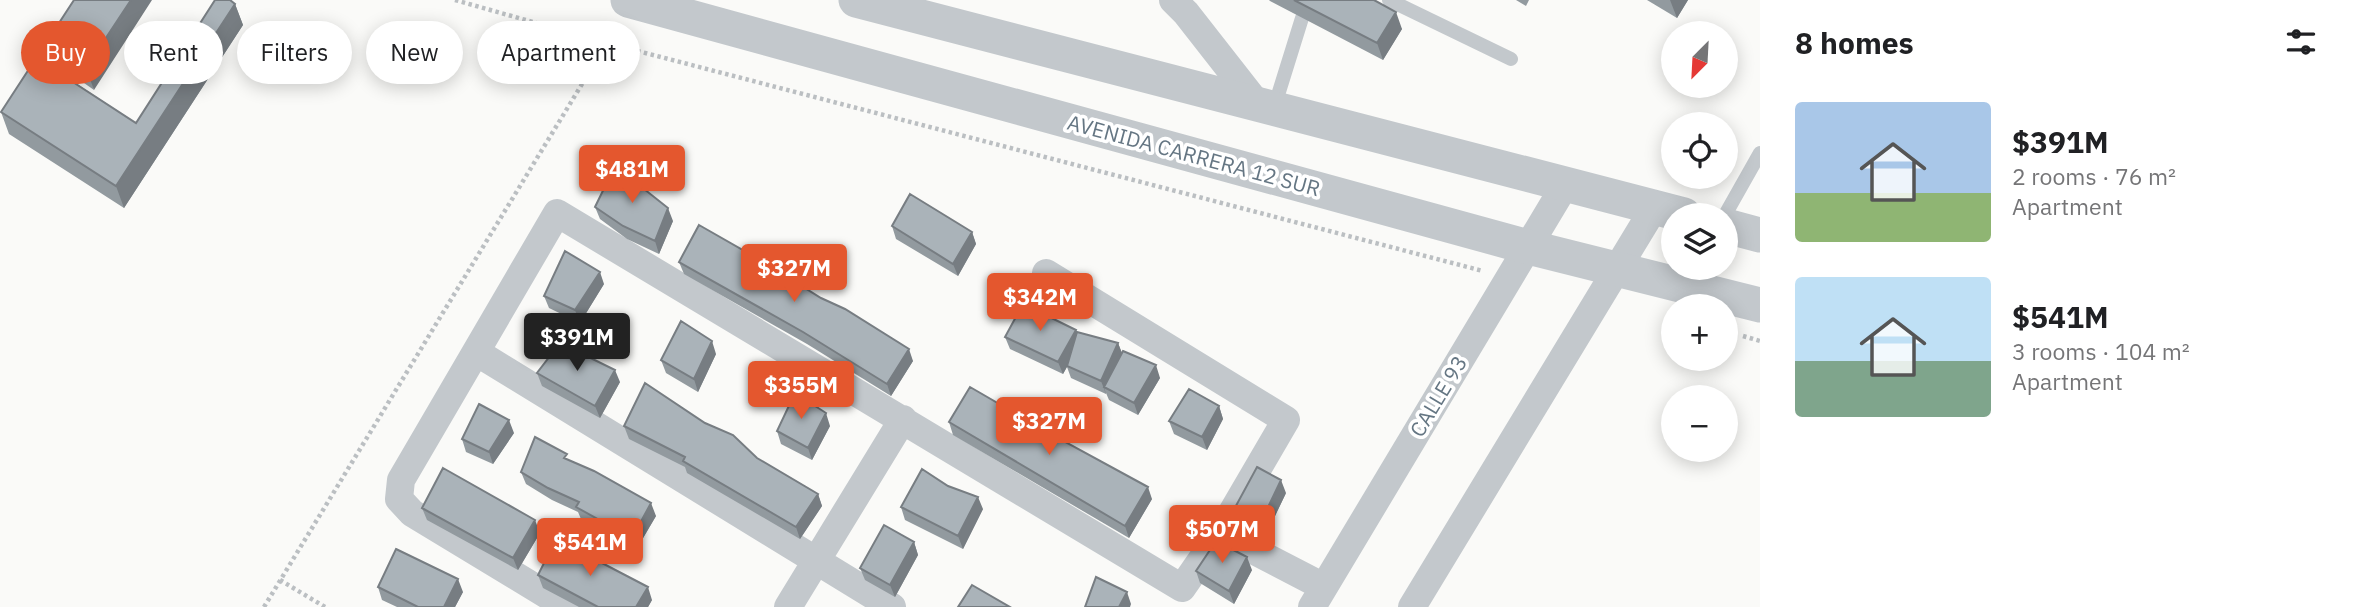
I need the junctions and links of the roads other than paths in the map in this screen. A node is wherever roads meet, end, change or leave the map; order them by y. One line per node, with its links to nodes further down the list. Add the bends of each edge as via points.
1 (628, 0): 15 (street, AVENIDA CARRERA 12 SUR)
2 (856, 0): 7 (street)
3 (1389, 0): 6 (lane)
4 (1186, 4): 7 (street)
5 (1302, 18): 7 (lane)
6 (1511, 59)
7 (1266, 107): 9 (street)
8 (1760, 153): 10 (lane)
9 (1566, 185): 11 (street); 15 (street, CALLE 93)
10 (1732, 203)
11 (1661, 209)
12 (1661, 220): 16 (street)
13 (1738, 229): 14 (street)
14 (1760, 234)
15 (1528, 247): 16 (street, AVENIDA CARRERA 12 SUR); 23 (street, CALLE 93)
16 (1616, 269): 18 (street, AVENIDA CARRERA 12 SUR); 27 (street)
17 (1046, 274): 21 (street, via 1286,420)
18 (1760, 305)
19 (476, 352): 20 (street, via 557,213); 22 (street); 24 (street, via 401,480 399,499 412,513)
20 (903, 419): 21 (street, via 1182,588); 22 (street)
21 (1220, 533): 23 (street)
22 (817, 559): 25 (street); 26 (street)
23 (1318, 597)
24 (568, 607)
25 (788, 607)
26 (892, 607)
27 (1412, 607)

